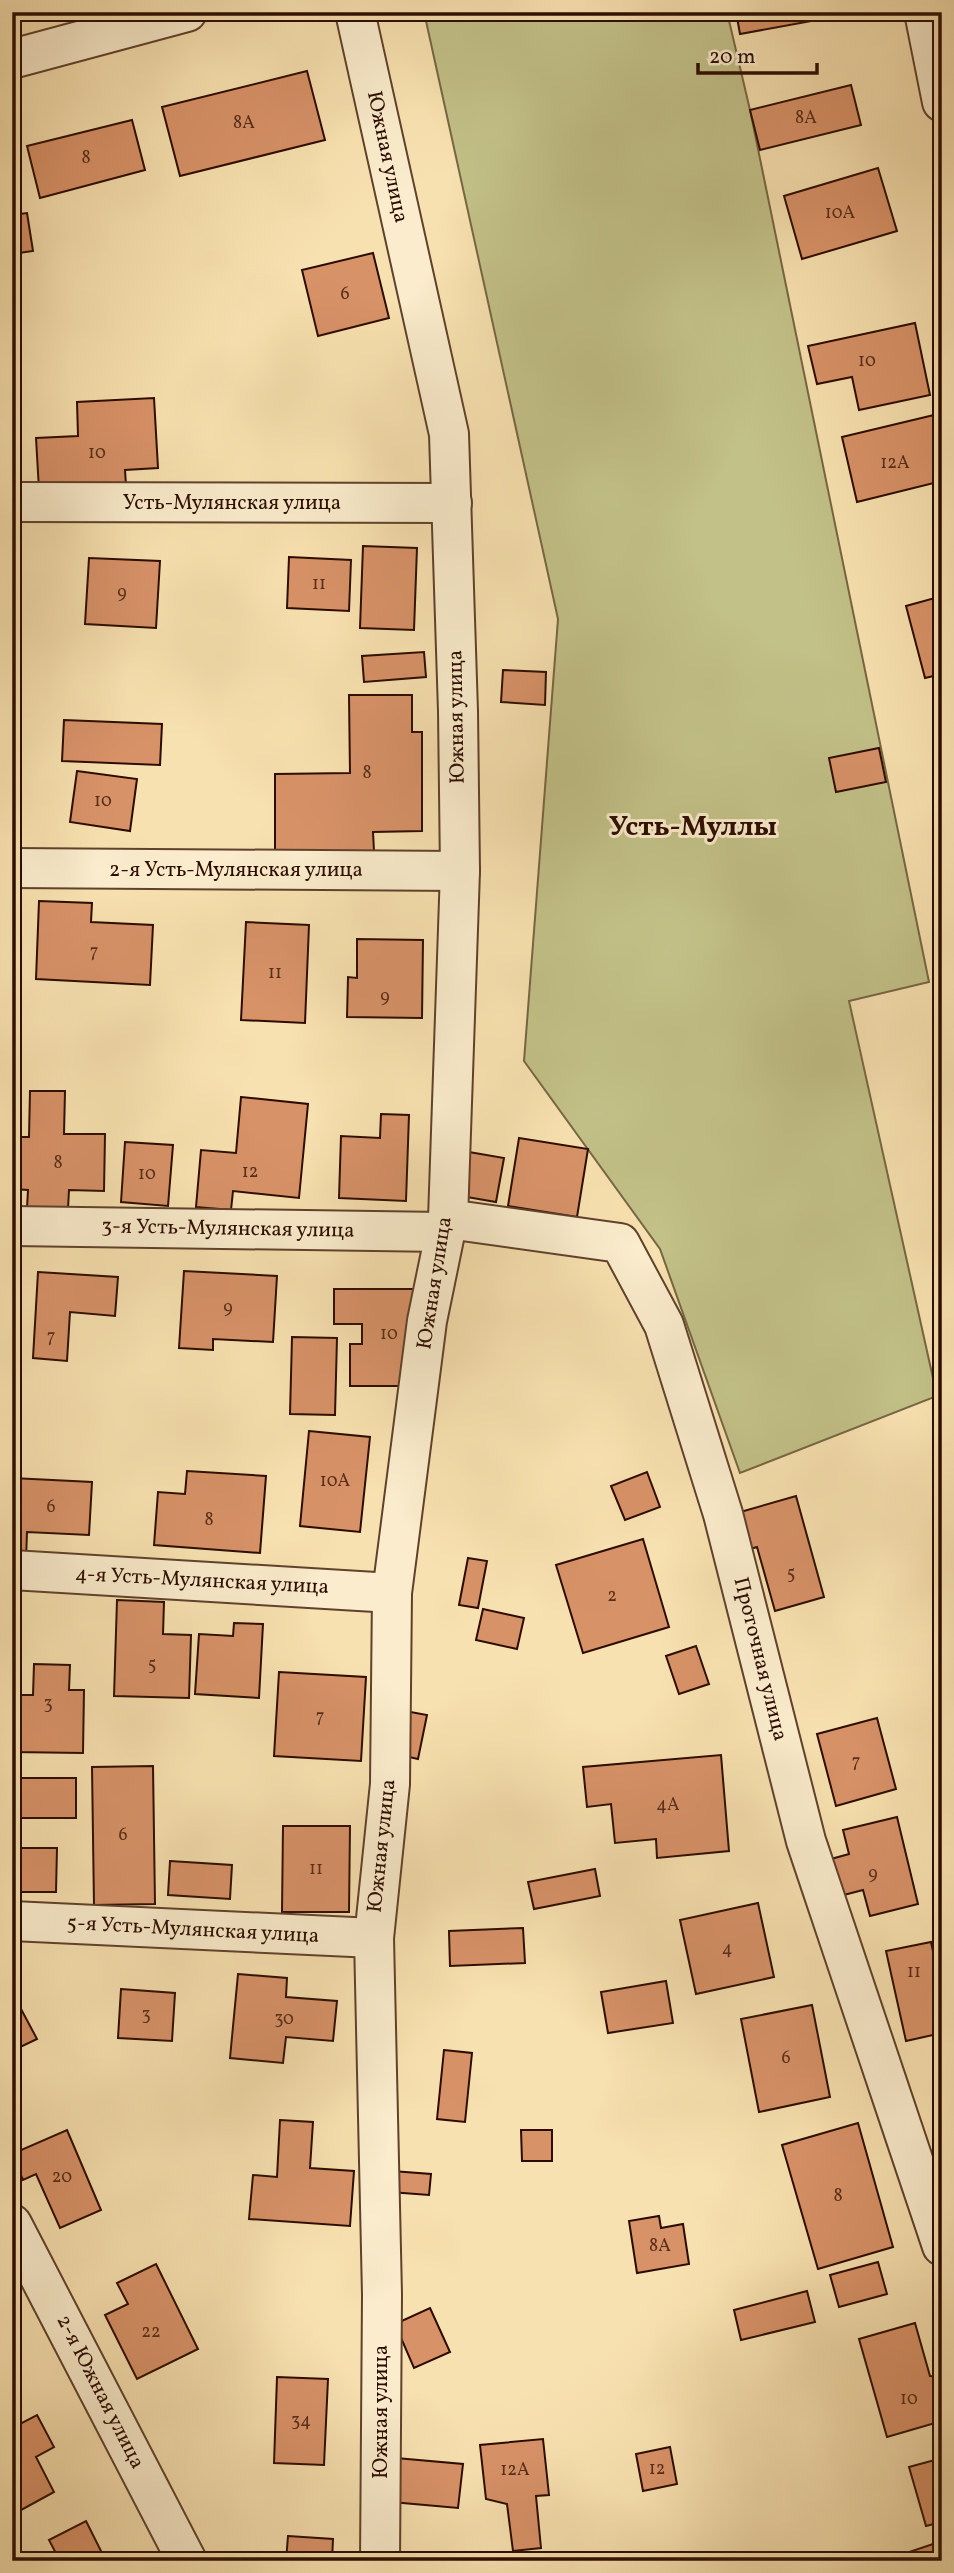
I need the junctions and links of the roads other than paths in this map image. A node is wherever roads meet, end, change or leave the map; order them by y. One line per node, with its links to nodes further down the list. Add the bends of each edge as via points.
1 (187, 12): 4 (street)
2 (355, 12): 7 (street, Южная улица, via 449,434)
3 (924, 12): 5 (street)
4 (12, 58)
5 (942, 102)
6 (12, 502): 7 (street, Усть-Мулянская улица)
7 (452, 503): 9 (street, Южная улица)
8 (12, 868): 9 (street, 2-я Усть-Мулянская улица)
9 (460, 871): 10 (street, Южная улица)
10 (446, 1225): 11 (street, 3-я Усть-Мулянская улица); 13 (street, Южная улица, via 427,1321); 17 (street, Проточная улица, via 620,1243 664,1325 723,1514 806,1841)
11 (12, 1226)
12 (12, 1570): 13 (street, 4-я Усть-Мулянская улица)
13 (393, 1593): 15 (street, Южная улица, via 390,1784)
14 (12, 1921): 15 (street, 5-я Усть-Мулянская улица)
15 (374, 1938): 19 (street, Южная улица, via 382,2295)
16 (12, 2224): 18 (street, 2-я Южная улица)
17 (942, 2246)
18 (187, 2561)
19 (380, 2561)

